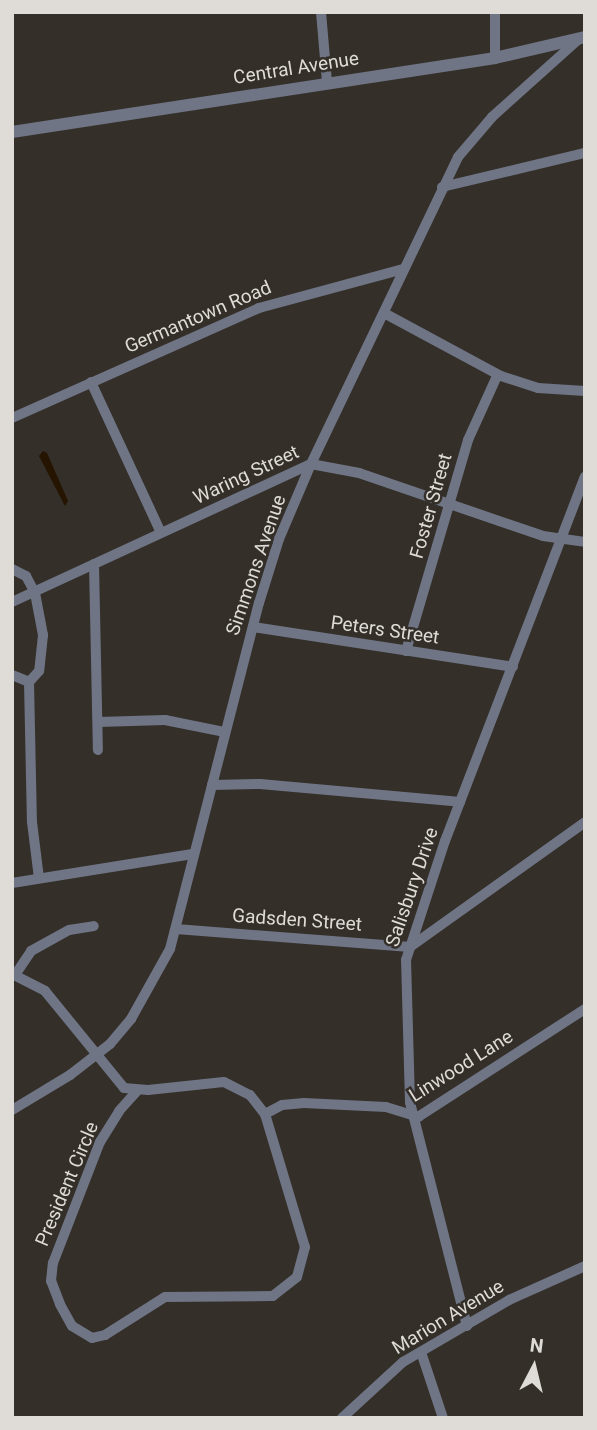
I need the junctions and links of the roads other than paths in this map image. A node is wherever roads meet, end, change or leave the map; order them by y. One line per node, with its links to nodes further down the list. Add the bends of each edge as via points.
1 (321, 12): 5 (street)
2 (495, 12): 4 (street)
3 (582, 38): 4 (street, Central Avenue); 8 (street, Simmons Avenue, via 474,136)
4 (495, 58): 5 (street, Central Avenue)
5 (327, 82): 6 (street, Central Avenue)
6 (12, 132)
7 (585, 153): 8 (street)
8 (442, 187): 9 (street, Simmons Avenue)
9 (404, 269): 10 (street, Simmons Avenue); 12 (street, Germantown Road, via 259,308)
10 (384, 313): 11 (street); 15 (street, Simmons Avenue)
11 (498, 374): 13 (street, via 538,388); 17 (street, Foster Street, via 474,425)
12 (91, 382): 14 (street, Germantown Road); 18 (street)
13 (585, 391)
14 (12, 418)
15 (311, 464): 17 (street, Waring Street, via 341,468); 18 (street, Waring Street); 25 (street, Simmons Avenue, via 279,539)
16 (585, 477): 19 (street, Salisbury Drive)
17 (449, 503): 19 (street, Waring Street); 26 (street, Foster Street)
18 (161, 533): 21 (street, Waring Street)
19 (561, 540): 20 (street, Waring Street); 27 (street, Salisbury Drive)
20 (585, 542)
21 (94, 564): 23 (street, Waring Street); 30 (street)
22 (12, 569): 23 (street, via 26,576)
23 (34, 593): 24 (street, Waring Street); 29 (street, via 44,654 39,671)
24 (12, 602)
25 (253, 627): 26 (street, Peters Street); 31 (street, Simmons Avenue)
26 (406, 651): 27 (street, Peters Street)
27 (513, 667): 34 (street, Salisbury Drive)
28 (12, 675): 29 (street)
29 (29, 682): 37 (street, via 32,822)
30 (98, 722): 31 (street, via 165,720); 32 (street)
31 (224, 732): 33 (street, Simmons Avenue)
32 (98, 750)
33 (212, 785): 34 (street, via 260,784); 36 (street, Simmons Avenue)
34 (460, 802): 41 (street, Salisbury Drive)
35 (585, 822): 41 (street)
36 (193, 854): 37 (street); 40 (street, Simmons Avenue)
37 (40, 878): 38 (street)
38 (12, 883)
39 (94, 926): 42 (street, via 69,930 31,951)
40 (176, 929): 41 (street, Gadsden Street); 44 (street, Simmons Avenue, via 170,949 131,1019)
41 (410, 947): 48 (street, Salisbury Drive, via 405,970)
42 (14, 975): 44 (street, via 45,991)
43 (585, 1009): 48 (street, Linwood Lane, via 423,1115)
44 (100, 1053): 45 (street, via 120,1085); 46 (street, Simmons Avenue)
45 (138, 1090): 47 (street, President Circle, via 224,1082 245,1090); 47 (street, President Circle, via 100,1142 52,1264 53,1289 60,1304 72,1326 92,1338 105,1335 164,1297 267,1298 297,1277 305,1247)
46 (12, 1110)
47 (265, 1114): 48 (street, Linwood Lane, via 282,1105 304,1103 395,1108)
48 (413, 1117): 50 (street, Salisbury Drive)
49 (585, 1266): 50 (street, Marion Avenue, via 509,1300)
50 (467, 1325): 51 (street, Marion Avenue)
51 (421, 1352): 52 (street, Marion Avenue, via 392,1371); 53 (street)
52 (342, 1418)
53 (443, 1418)

